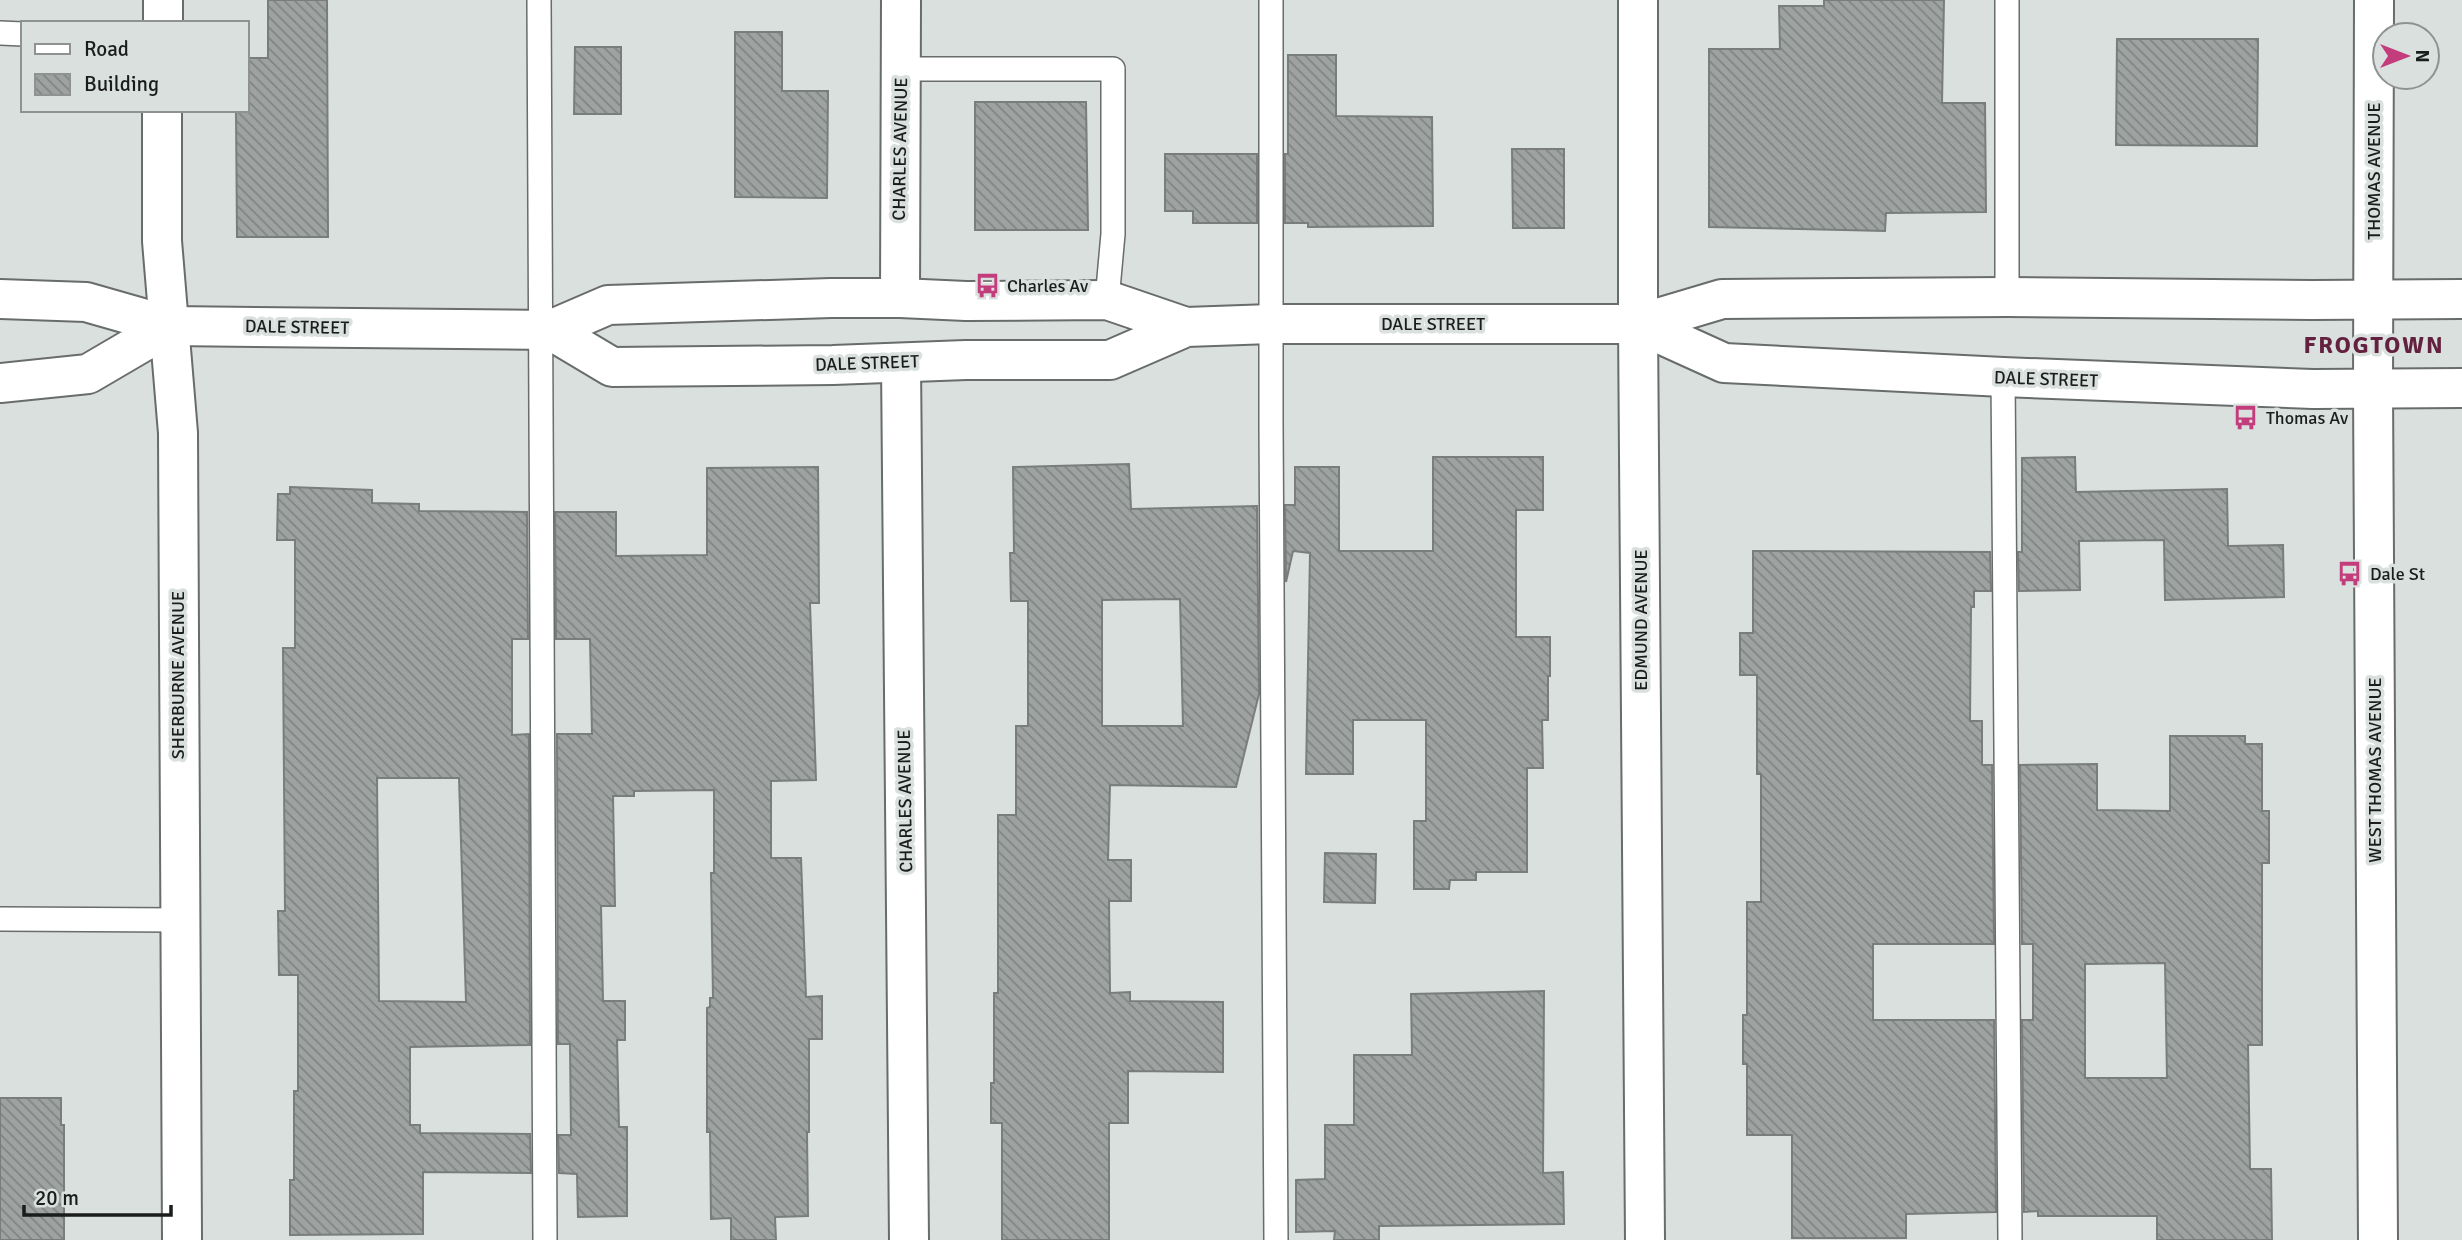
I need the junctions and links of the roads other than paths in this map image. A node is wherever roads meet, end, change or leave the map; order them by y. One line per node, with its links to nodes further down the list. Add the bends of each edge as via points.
1 (163, 0): 8 (street)
2 (539, 0): 23 (lane)
3 (901, 0): 11 (street, CHARLES AVENUE)
4 (1271, 0): 19 (lane)
5 (1638, 0): 20 (street, EDMUND AVENUE)
6 (2007, 0): 13 (lane)
7 (2374, 0): 18 (street, THOMAS AVENUE)
8 (163, 21)
9 (0, 33): 10 (lane)
10 (21, 34)
11 (901, 69): 14 (street, CHARLES AVENUE); 17 (lane, via 1113,69 1113,234)
12 (162, 112): 21 (street, SHERBURNE AVENUE, via 162,241)
13 (2007, 297): 18 (street, DALE STREET); 20 (street, DALE STREET, via 1722,299)
14 (900, 298): 17 (street, DALE STREET); 23 (street, DALE STREET, via 608,305)
15 (0, 299): 21 (street, DALE STREET, via 86,302)
16 (2462, 299): 18 (street, DALE STREET)
17 (1107, 300): 22 (street, DALE STREET)
18 (2374, 300): 28 (street, WEST THOMAS AVENUE)
19 (1271, 324): 20 (street, DALE STREET); 22 (street, DALE STREET); 34 (lane)
20 (1638, 324): 25 (street, DALE STREET, via 1724,363); 35 (street, EDMUND AVENUE)
21 (170, 326): 23 (street, DALE STREET); 26 (street, via 88,374); 30 (street, SHERBURNE AVENUE, via 178,433)
22 (1186, 327): 24 (street, DALE STREET, via 1110,360)
23 (546, 330): 24 (street, DALE STREET, via 612,367); 32 (lane)
24 (901, 363): 33 (street, CHARLES AVENUE)
25 (2003, 377): 28 (street, DALE STREET); 36 (lane)
26 (0, 383)
27 (2462, 388): 28 (street, DALE STREET)
28 (2373, 389): 37 (street, WEST THOMAS AVENUE)
29 (0, 919): 30 (lane)
30 (179, 920): 31 (street, SHERBURNE AVENUE)
31 (182, 1240)
32 (545, 1240)
33 (909, 1240)
34 (1276, 1240)
35 (1645, 1240)
36 (2010, 1240)
37 (2378, 1240)

